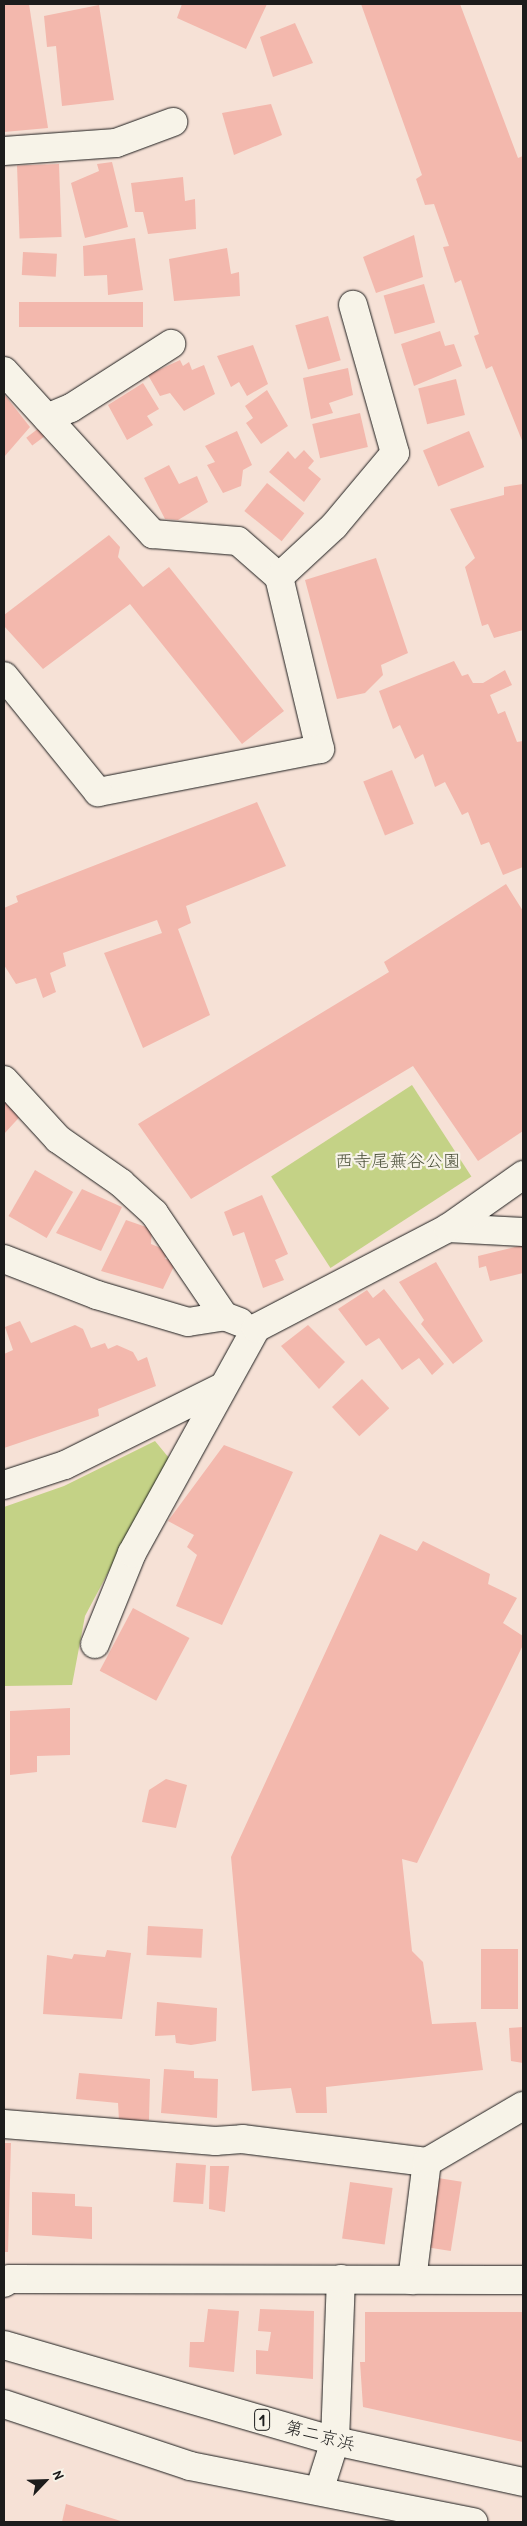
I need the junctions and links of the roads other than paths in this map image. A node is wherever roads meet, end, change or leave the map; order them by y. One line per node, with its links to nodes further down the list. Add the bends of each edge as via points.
1 (173, 122): 2 (main road, via 116,143)
2 (4, 151)
3 (353, 305): 7 (main road, via 395,453 334,526)
4 (171, 344): 6 (main road, via 72,408)
5 (4, 371): 6 (main road)
6 (47, 418): 7 (main road, via 153,534 238,541)
7 (278, 577): 8 (main road, via 320,749 98,792)
8 (4, 676)
9 (4, 1080): 14 (main road, via 58,1139 121,1183 154,1213)
10 (523, 1175): 11 (main road)
11 (448, 1228): 12 (main road); 15 (main road)
12 (523, 1232)
13 (4, 1259): 14 (main road, via 96,1296 188,1322)
14 (224, 1316): 15 (main road)
15 (256, 1328): 16 (main road)
16 (222, 1387): 17 (main road, via 66,1464); 18 (main road, via 132,1553)
17 (4, 1485)
18 (96, 1644)
19 (523, 2106): 21 (main road)
20 (4, 2124): 21 (main road, via 215,2141 242,2139)
21 (427, 2162): 23 (main road)
22 (342, 2280): 23 (main road); 25 (main road, via 19,2279); 28 (main road)
23 (412, 2280): 24 (main road)
24 (523, 2280)
25 (4, 2284)
26 (4, 2345): 28 (main road, 第二京浜 / 1)
27 (4, 2404): 30 (main road, via 190,2466)
28 (335, 2441): 29 (main road, 第二京浜 / 1); 30 (main road)
29 (523, 2482)
30 (320, 2488): 31 (main road)
31 (474, 2522)

